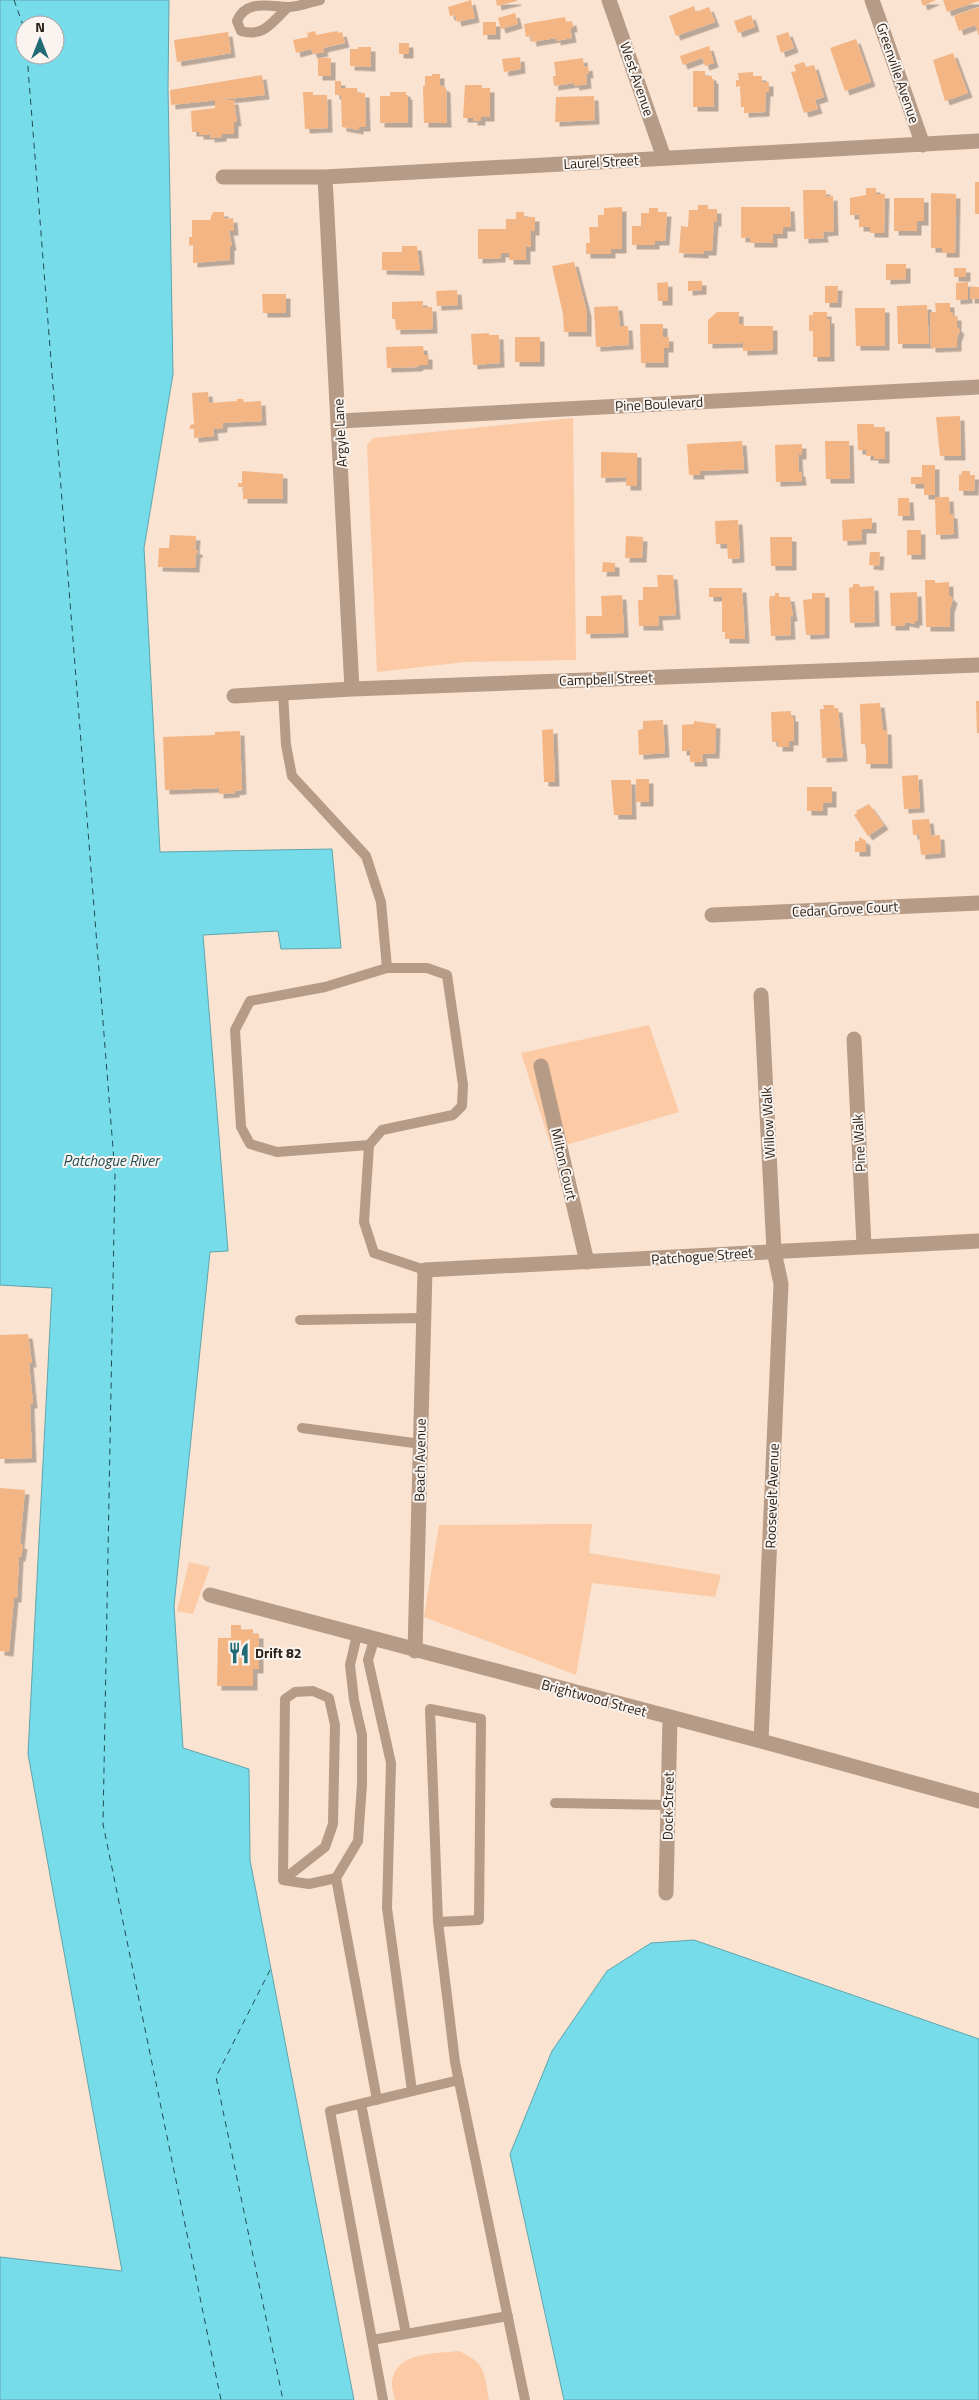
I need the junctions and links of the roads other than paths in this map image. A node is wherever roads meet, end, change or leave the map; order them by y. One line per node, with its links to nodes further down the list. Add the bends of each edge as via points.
1 (320, 0): 4 (lane)
2 (609, 0): 7 (street, West Avenue)
3 (872, 0): 6 (street, Greenville Avenue)
4 (288, 7): 4 (lane, via 263,30 252,34 241,30 237,21 245,5 261,1)
5 (979, 142): 6 (street, Laurel Street)
6 (923, 145): 7 (street, Laurel Street)
7 (664, 158): 9 (street, Laurel Street)
8 (223, 177): 9 (street, Laurel Street)
9 (325, 177): 11 (street, Argyle Lane)
10 (979, 387): 11 (street, Pine Boulevard)
11 (340, 421): 13 (street, Argyle Lane)
12 (979, 665): 13 (street, Campbell Street)
13 (352, 688): 14 (street, Campbell Street)
14 (282, 692): 15 (street, Campbell Street); 18 (lane, via 292,776 366,856 380,902)
15 (234, 696)
16 (979, 903): 17 (street, Cedar Grove Court)
17 (712, 914)
18 (387, 968): 22 (lane, via 427,968 447,975 463,1085 462,1106 453,1116 382,1130); 22 (lane, via 325,987 250,1001 235,1030 240,1127 250,1144 277,1152)
19 (761, 995): 25 (street, Willow Walk)
20 (854, 1039): 24 (street, Pine Walk)
21 (541, 1066): 26 (street, Milton Court)
22 (369, 1145): 27 (lane, via 364,1222 374,1253)
23 (979, 1241): 24 (street, Patchogue Street)
24 (864, 1246): 25 (street, Patchogue Street)
25 (774, 1251): 26 (street, Patchogue Street); 37 (street, Roosevelt Avenue, via 780,1284)
26 (587, 1262): 27 (street, Patchogue Street)
27 (425, 1270): 28 (street, Beach Avenue)
28 (424, 1318): 29 (lane); 31 (street, Beach Avenue)
29 (300, 1320)
30 (302, 1428): 31 (lane)
31 (421, 1444): 35 (street, Beach Avenue)
32 (210, 1595): 33 (street, Brightwood Street)
33 (357, 1635): 34 (street, Brightwood Street); 41 (lane, via 350,1665 362,1735 358,1841)
34 (374, 1640): 35 (street, Brightwood Street); 46 (lane, via 368,1660 391,1764 387,1908)
35 (416, 1651): 36 (street, Brightwood Street)
36 (670, 1718): 37 (street, Brightwood Street); 40 (street, Dock Street)
37 (761, 1740): 38 (street, Brightwood Street)
38 (979, 1802)
39 (555, 1803): 40 (lane)
40 (668, 1805): 43 (street, Dock Street)
41 (336, 1878): 42 (lane, via 310,1884); 47 (lane)
42 (283, 1880): 42 (lane, via 285,1699 295,1692 313,1692 329,1698 335,1725 333,1824 325,1847)
43 (666, 1893)
44 (438, 1922): 44 (lane, via 429,1721 430,1709 481,1719 478,1920); 45 (lane)
45 (459, 2080): 46 (lane); 49 (lane)
46 (412, 2091): 47 (lane)
47 (377, 2100): 48 (lane)
48 (361, 2104): 50 (lane); 51 (lane, via 330,2111)
49 (508, 2316): 50 (lane); 53 (lane)
50 (406, 2334): 51 (lane)
51 (372, 2340): 52 (lane)
52 (383, 2400)
53 (525, 2400)

